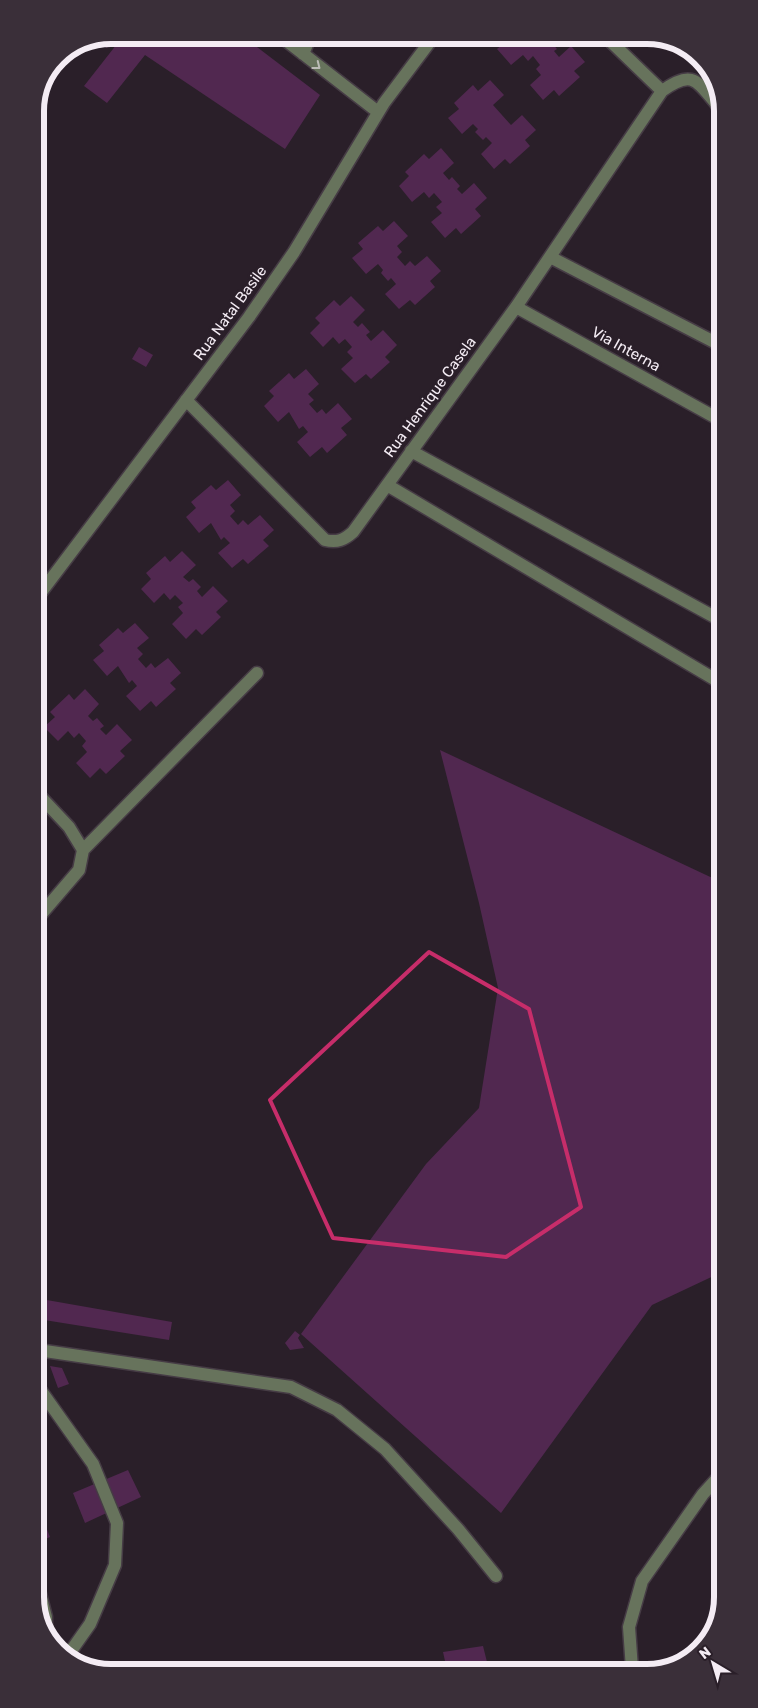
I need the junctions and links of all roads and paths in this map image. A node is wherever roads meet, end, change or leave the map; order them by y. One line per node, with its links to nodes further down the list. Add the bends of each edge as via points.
1 (290, 44): 5 (street)
2 (307, 44): 5 (street)
3 (427, 44): 8 (street, Rua Natal Basile)
4 (613, 44): 6 (street)
5 (302, 54): 8 (street, one-way to 8)
6 (662, 91): 7 (street, via 677,81 689,78 696,81); 9 (street, Rua Henrique Casela)
7 (714, 101)
8 (378, 112): 12 (street, Rua Natal Basile, via 294,252)
9 (550, 257): 10 (street, Rua Henrique Casela); 11 (street)
10 (516, 307): 13 (street, Via Interna); 14 (street, Rua Henrique Casela)
11 (714, 342)
12 (186, 400): 15 (street, Rua Henrique Casela, via 325,540 335,543 353,532); 16 (street, Rua Natal Basile)
13 (714, 417)
14 (411, 451): 15 (street, Rua Henrique Casela); 17 (street)
15 (387, 485): 19 (street)
16 (44, 588)
17 (714, 617)
18 (257, 673): 21 (street)
19 (714, 679)
20 (44, 800): 21 (street, via 69,827)
21 (83, 850): 22 (street, via 80,870)
22 (44, 911)
23 (44, 1351): 26 (street, via 291,1388 338,1410 385,1448)
24 (44, 1396): 27 (street, via 93,1464 117,1523 114,1565 90,1624)
25 (714, 1482): 28 (street, via 642,1580 629,1627)
26 (496, 1576)
27 (71, 1651)
28 (632, 1664)

